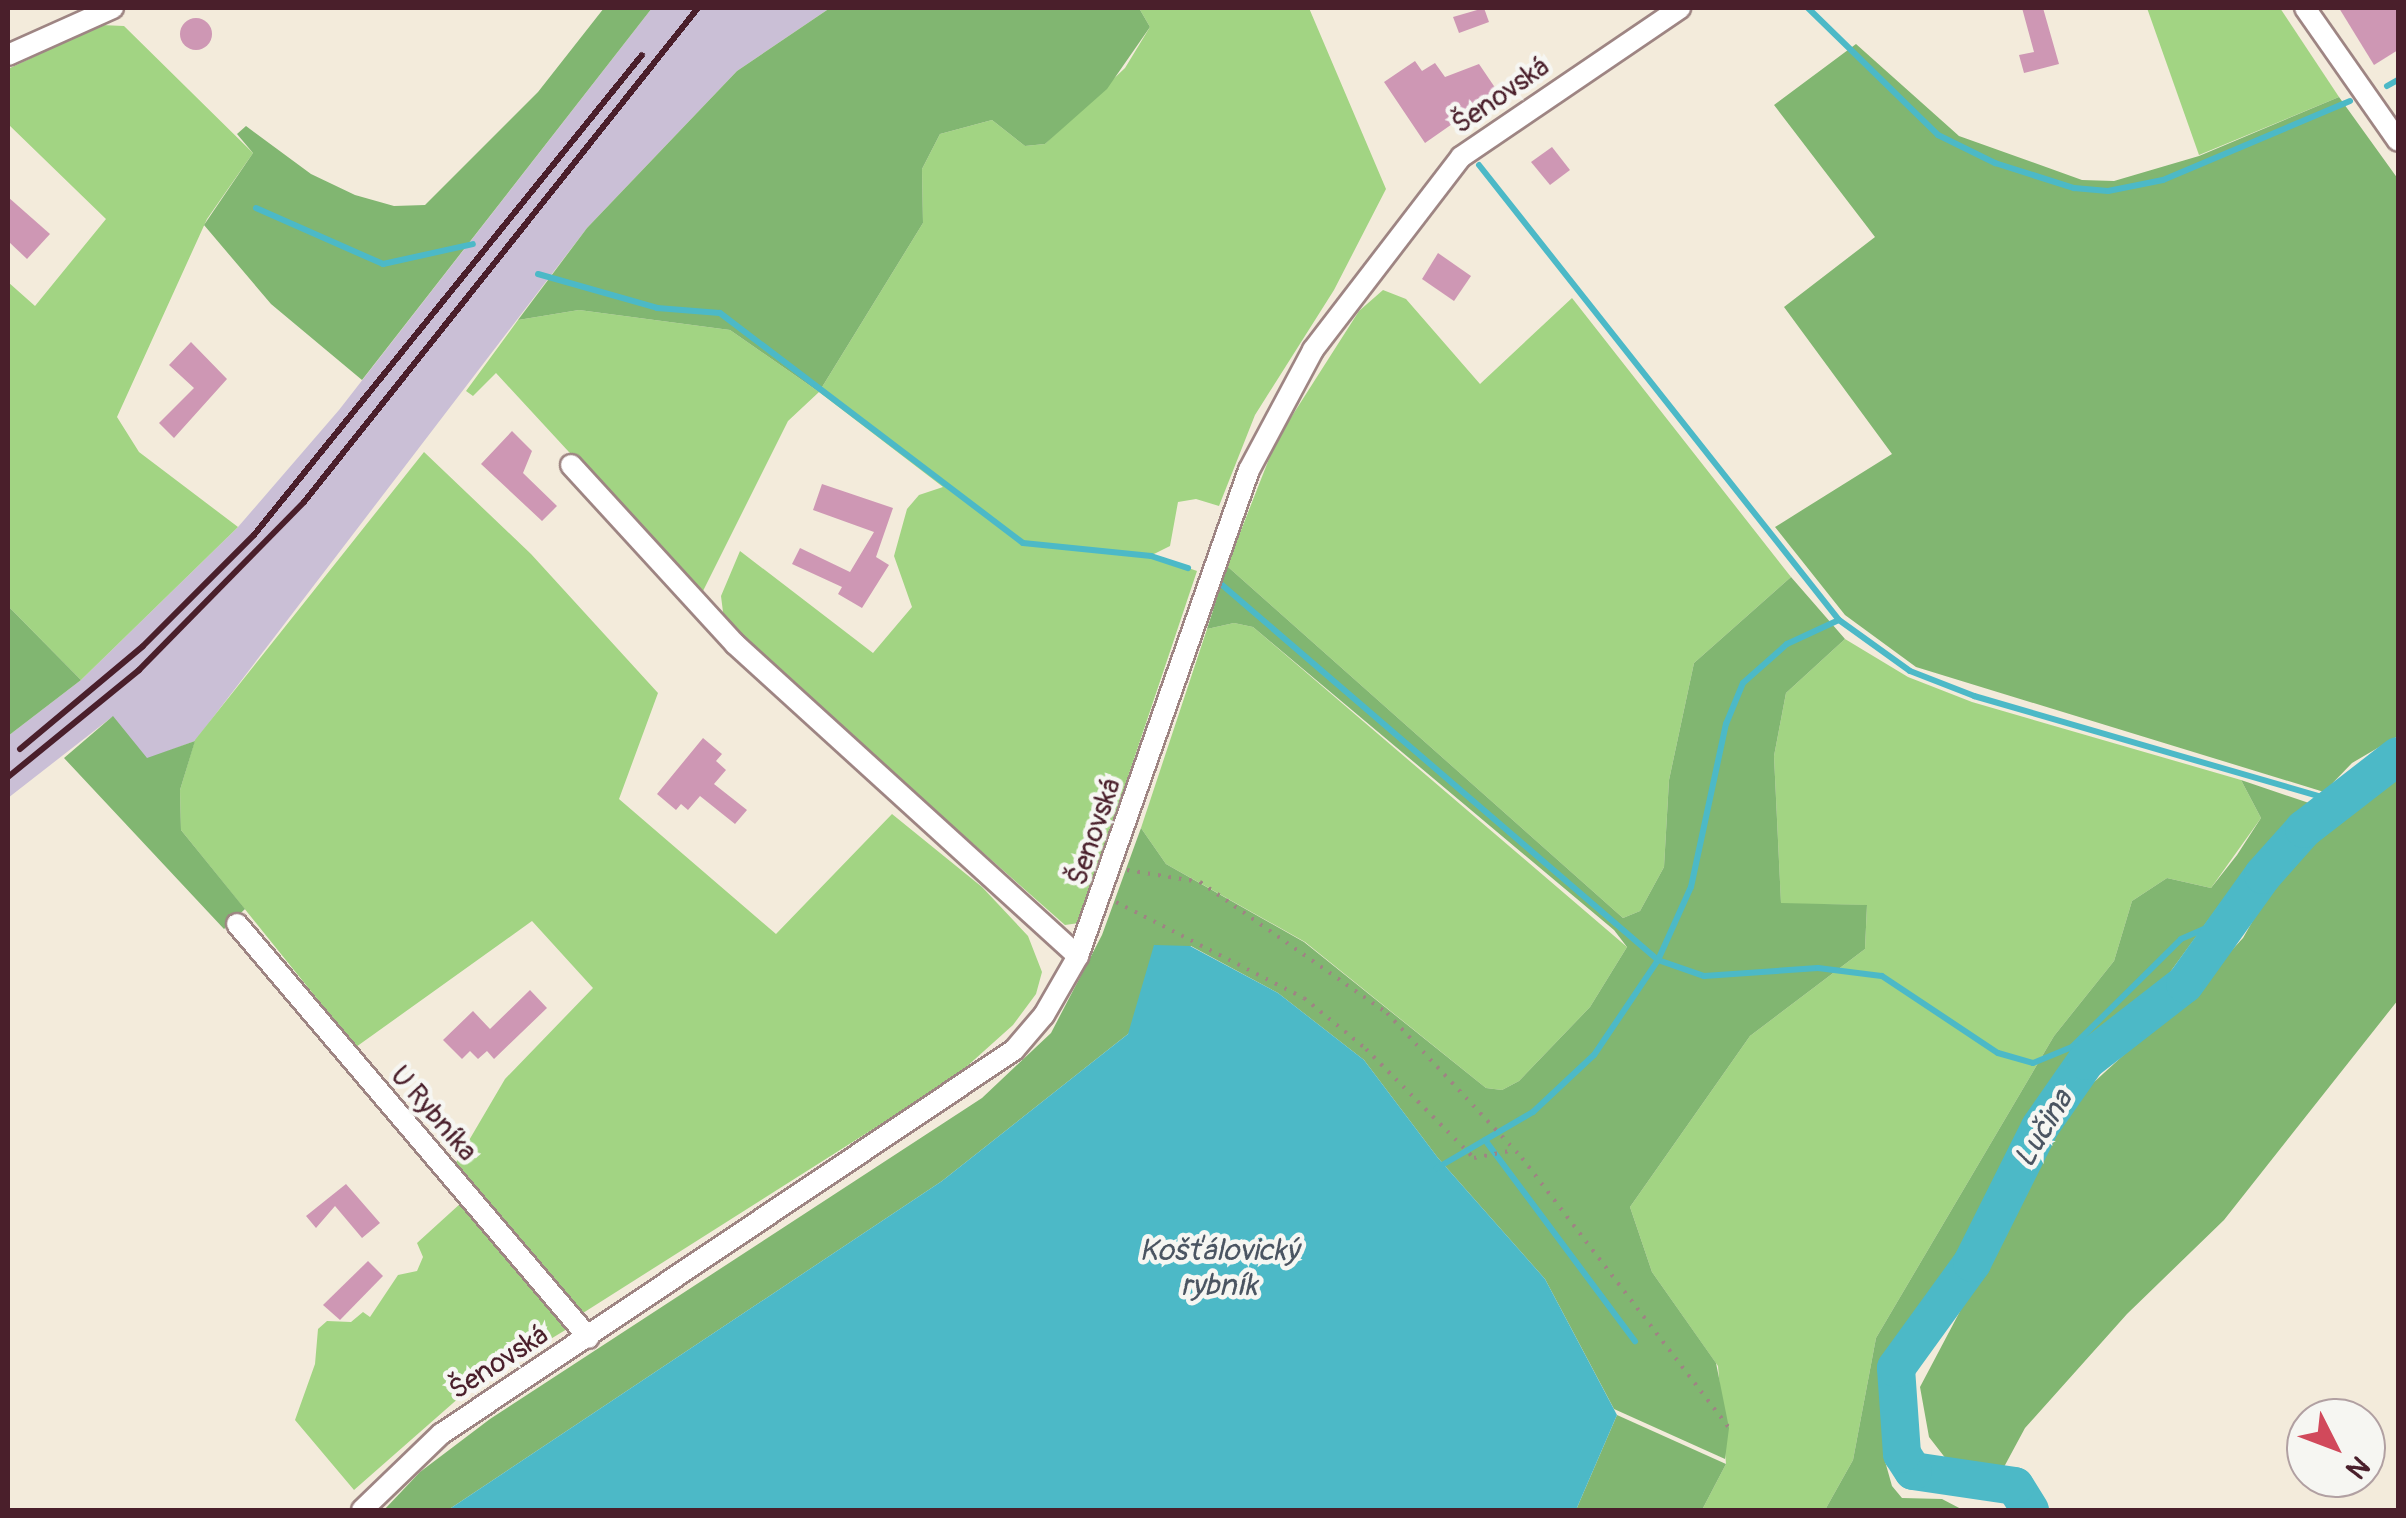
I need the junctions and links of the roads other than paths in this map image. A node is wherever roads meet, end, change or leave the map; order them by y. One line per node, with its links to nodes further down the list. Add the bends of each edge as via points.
1 (113, 8): 4 (street)
2 (1680, 8): 8 (street, Šenovská, via 1461,157 1313,350 1249,470)
3 (2305, 8): 5 (street)
4 (8, 55)
5 (2398, 141)
6 (571, 465): 8 (street, via 735,644)
7 (238, 924): 9 (street, U Rybníka)
8 (1078, 956): 9 (street, Šenovská, via 1044,1015 988,1072)
9 (589, 1338): 10 (street, Šenovská, via 441,1434)
10 (362, 1510)

